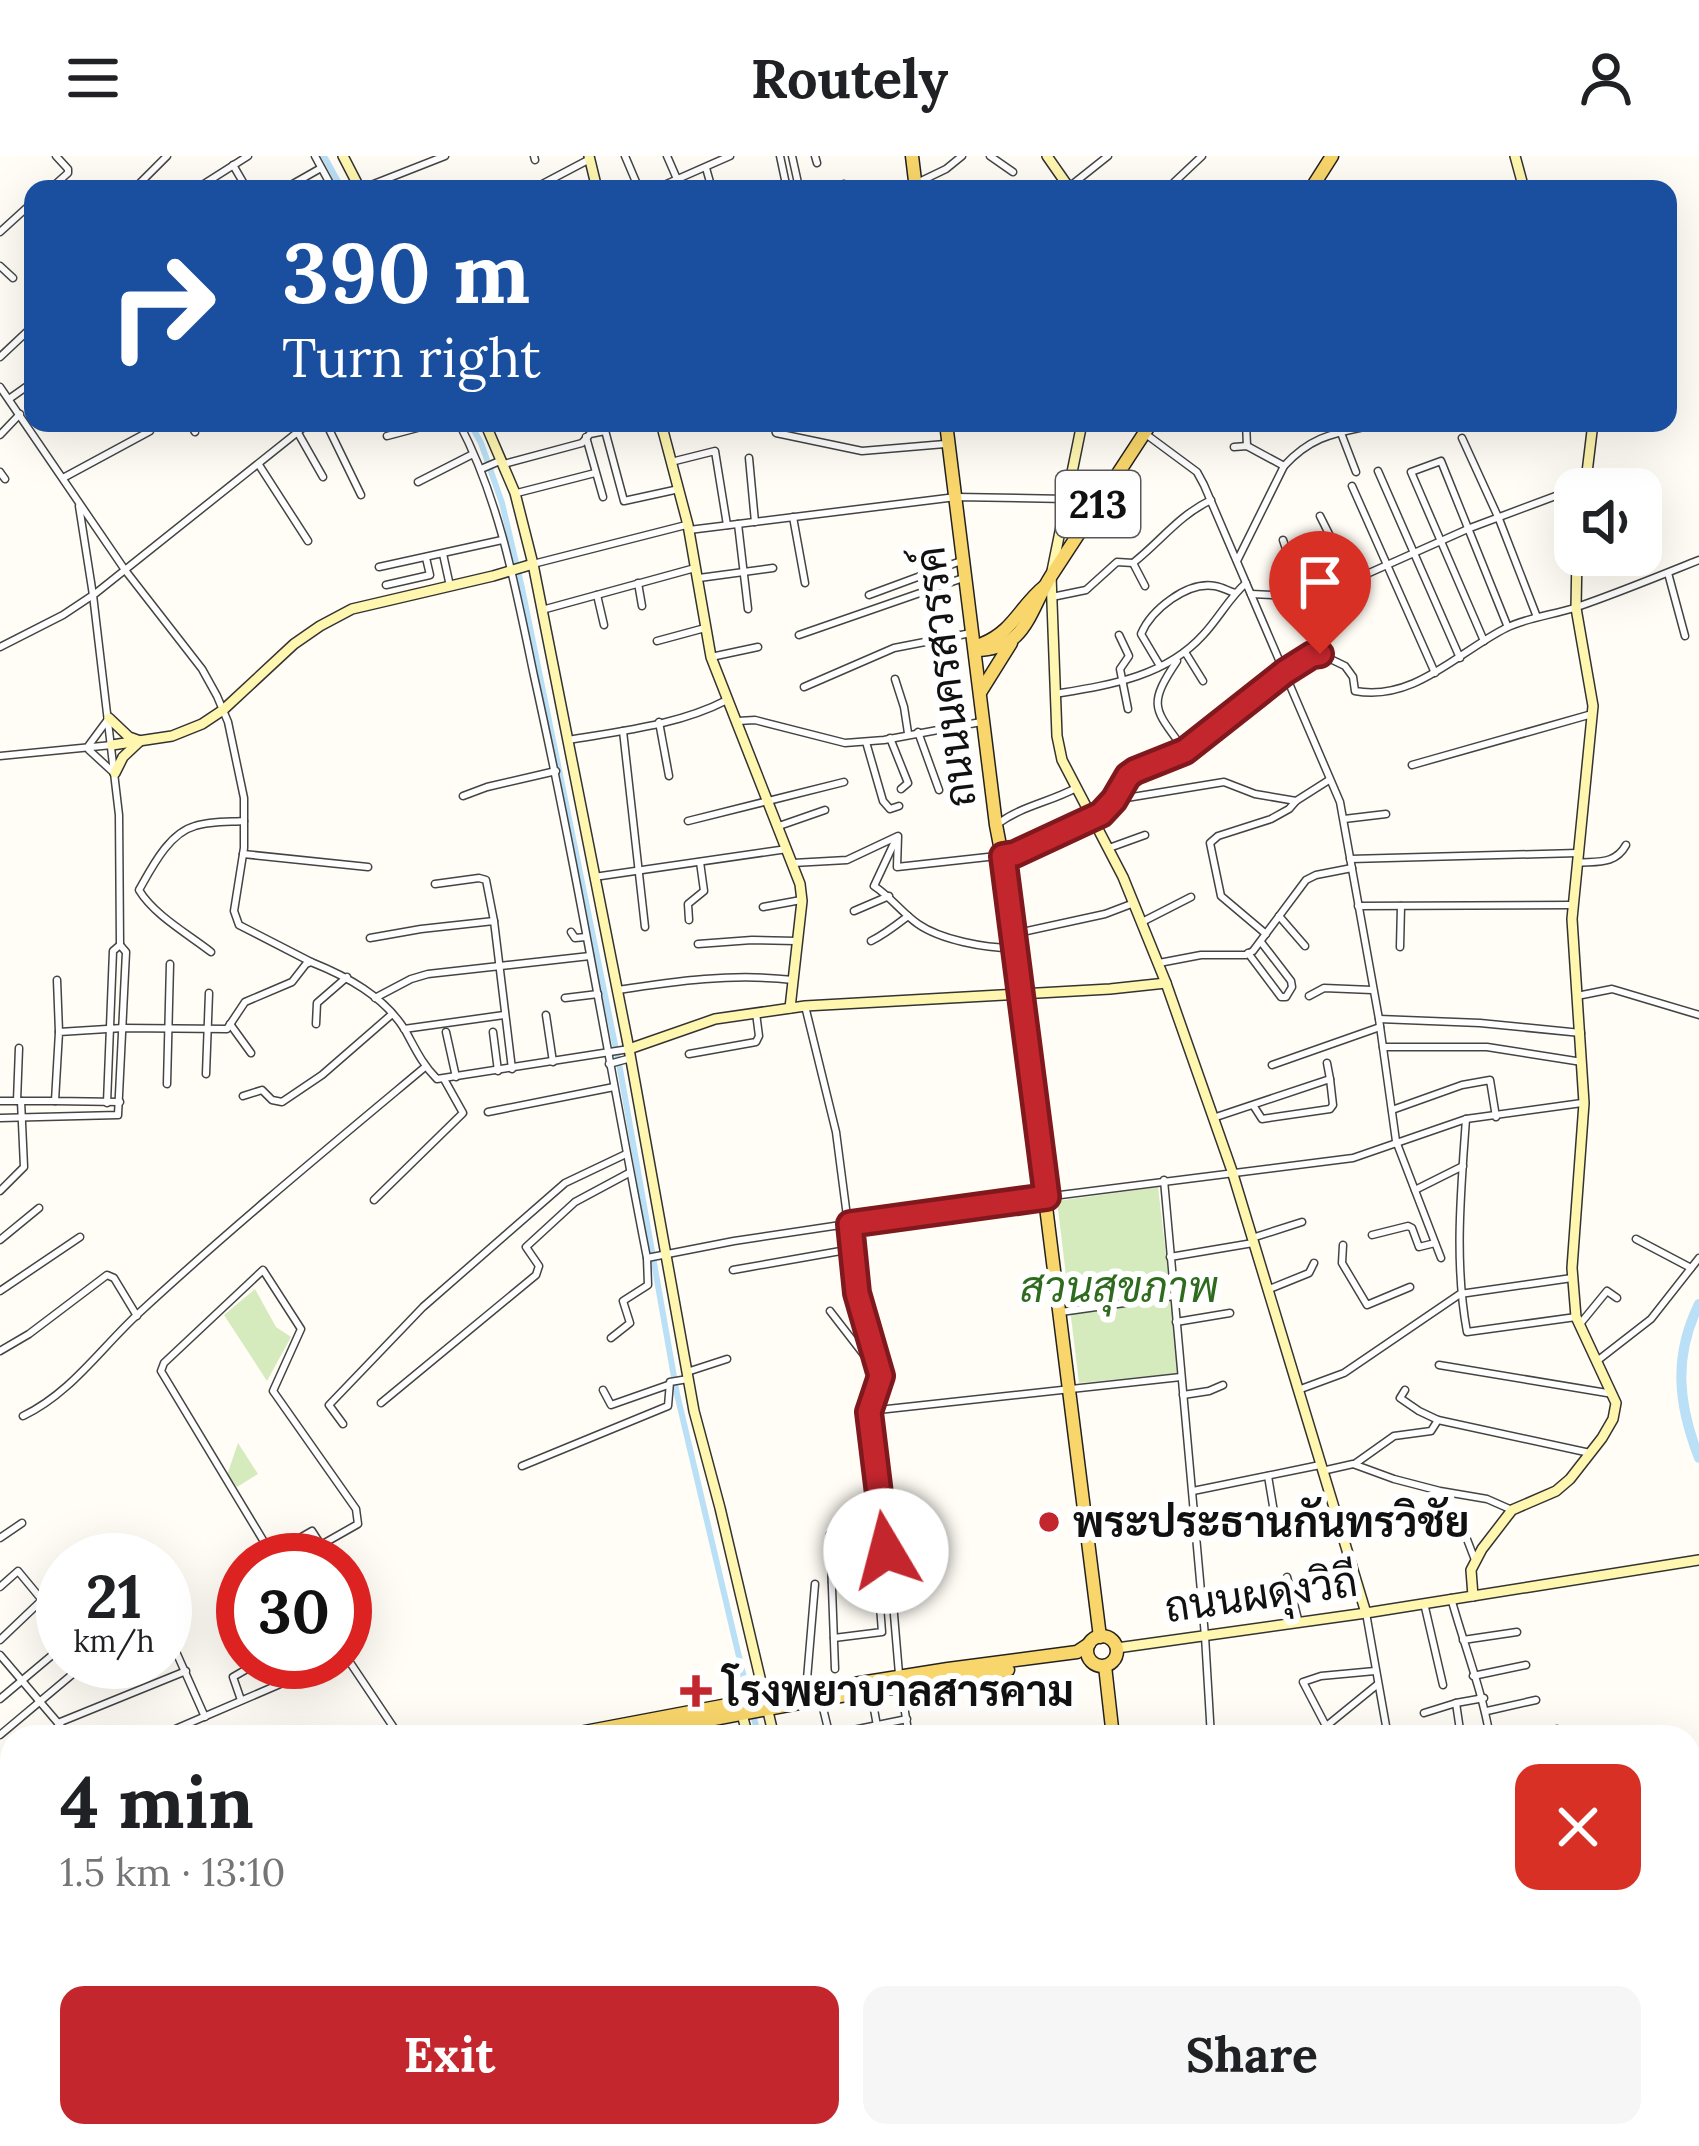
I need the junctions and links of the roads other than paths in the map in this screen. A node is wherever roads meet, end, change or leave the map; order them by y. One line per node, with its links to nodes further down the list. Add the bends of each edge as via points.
1 (56, 156): 18 (street, via 68,169)
2 (167, 156): 19 (street)
3 (248, 156): 14 (street)
4 (315, 156): 15 (street)
5 (445, 156): 24 (street)
6 (667, 156): 17 (street)
7 (730, 156): 13 (street)
8 (962, 156): 26 (street)
9 (990, 156): 16 (street)
10 (1108, 156): 27 (street)
11 (1202, 156): 28 (street)
12 (589, 158): 25 (street)
13 (708, 163): 17 (street)
14 (232, 165): 20 (street); 21 (street)
15 (321, 168): 22 (street); 23 (street)
16 (1013, 172)
17 (677, 179)
18 (60, 180)
19 (143, 180)
20 (210, 180)
21 (241, 180)
22 (300, 180)
23 (328, 180)
24 (384, 180)
25 (549, 180)
26 (927, 180)
27 (1080, 180)
28 (1178, 180)
29 (24, 210): 30 (street)
30 (0, 232)
31 (0, 266): 32 (street)
32 (13, 278)
33 (24, 334): 34 (street)
34 (0, 357)
35 (0, 386): 37 (street)
36 (24, 388): 37 (street)
37 (9, 399): 38 (street)
38 (20, 414): 39 (street); 59 (street)
39 (24, 420)
40 (32, 432): 78 (street)
41 (146, 432): 78 (street)
42 (330, 432): 83 (street)
43 (402, 432): 60 (street)
44 (464, 432): 66 (street)
45 (489, 432): 68 (street)
46 (595, 432): 61 (street)
47 (605, 432): 81 (street, via 624,501)
48 (663, 432): 69 (street)
49 (776, 432): 63 (street, via 862,451)
50 (947, 432): 63 (main road, ถนนนครสวรรค์)
51 (1080, 432): 87 (street)
52 (1145, 432): 125 (main road, 213)
53 (1152, 432): 88 (street, via 1197,472)
54 (1246, 432): 64 (street)
55 (1345, 432): 58 (street)
56 (1592, 432): 72 (street)
57 (296, 433): 70 (street); 77 (street)
58 (1341, 433): 71 (street, via 1327,433); 75 (street)
59 (0, 435)
60 (387, 436)
61 (586, 437): 68 (street); 76 (street)
62 (1462, 439): 92 (street)
63 (949, 444): 86 (main road, ถนนนครสวรรค์)
64 (1247, 446): 65 (street); 71 (street)
65 (1234, 447)
66 (474, 453): 73 (street); 79 (street)
67 (748, 458): 93 (street)
68 (503, 462): 73 (street); 82 (street)
69 (671, 462): 81 (street); 95 (street, via 715,452)
70 (259, 465): 101 (street); 113 (street)
71 (1284, 466): 107 (street)
72 (1587, 468)
73 (481, 469): 98 (street)
74 (1378, 471): 102 (street)
75 (1356, 472)
76 (595, 473): 82 (street); 85 (street)
77 (323, 477)
78 (63, 478): 89 (street)
79 (418, 482)
80 (1352, 486): 109 (street)
81 (679, 489): 96 (street)
82 (514, 494): 111 (street)
83 (361, 495)
84 (1554, 495): 92 (street)
85 (603, 497)
86 (956, 497): 87 (street); 91 (street); 105 (main road, ถนนนครสวรรค์)
87 (1067, 499): 125 (street)
88 (1211, 500): 107 (street); 108 (street)
89 (79, 502): 113 (street); 129 (street)
90 (1320, 516): 119 (street)
91 (793, 517): 93 (street); 120 (street)
92 (1498, 518): 97 (street); 138 (street)
93 (755, 522): 94 (street)
94 (738, 524): 95 (street); 114 (street)
95 (727, 525): 96 (street)
96 (689, 527): 111 (street); 115 (street)
97 (1470, 529): 100 (street); 100 (street, via 1441,461 1411,472); 140 (street)
98 (502, 540): 103 (street); 111 (street)
99 (1283, 540): 132 (street)
100 (1442, 540): 102 (street); 147 (street)
101 (308, 541)
102 (1415, 551): 109 (street); 153 (street)
103 (443, 554): 104 (street); 124 (street)
104 (426, 558): 110 (street); 123 (street, via 430,575)
105 (964, 560): 118 (main road, ถนนนครสวรรค์); 131 (street)
106 (1699, 560): 116 (street)
107 (1237, 561): 121 (street)
108 (1132, 563): 125 (street, via 1117,562 1086,590); 126 (street)
109 (1387, 563): 119 (street); 158 (street)
110 (379, 567)
111 (521, 568): 124 (street); 136 (street); 157 (street)
112 (773, 568): 114 (street)
113 (125, 570): 129 (street); 167 (street, via 202,669)
114 (744, 571): 115 (street); 134 (street)
115 (698, 573): 122 (street); 141 (street)
116 (1668, 573): 135 (street); 145 (street)
117 (1577, 576): 135 (street)
118 (966, 577): 137 (main road, ถนนนครสวรรค์); 143 (street)
119 (1352, 580): 132 (street)
120 (806, 583)
121 (1246, 583): 127 (street); 128 (street)
122 (638, 584): 130 (street); 133 (street)
123 (386, 585)
124 (450, 586): 167 (street, via 334,618 293,644)
125 (1050, 586): 142 (main road, 213); 164 (street)
126 (1145, 586)
127 (1234, 593): 151 (street); 154 (street, via 1196,589 1148,619 1141,634)
128 (1251, 594): 132 (street); 156 (street)
129 (93, 595): 149 (street); 169 (street)
130 (597, 595): 136 (street); 139 (street)
131 (869, 595)
132 (1298, 596)
133 (642, 606)
134 (748, 608)
135 (1576, 608): 138 (street); 168 (street)
136 (542, 610): 155 (street)
137 (971, 614): 142 (main road, via 986,633); 148 (main road, ถนนนครสวรรค์)
138 (1537, 617): 140 (street)
139 (604, 625)
140 (1508, 626): 147 (street)
141 (704, 628): 146 (street); 152 (street)
142 (1011, 634): 148 (main road, via 1002,647); 163 (main road)
143 (799, 635)
144 (1119, 635): 161 (street, via 1129,656)
145 (1685, 636)
146 (657, 641)
147 (1484, 641): 153 (street)
148 (975, 643): 162 (street, via 894,648); 163 (main road, ถนนนครสวรรค์)
149 (0, 647)
150 (758, 647): 152 (street)
151 (1183, 654): 154 (street); 160 (street); 184 (street, via 1156,698)
152 (711, 657): 165 (street)
153 (1460, 658): 158 (street)
154 (1160, 667): 161 (street)
155 (552, 670): 157 (street); 173 (street)
156 (1285, 672): 158 (street, via 1320,654 1345,666 1362,693); 184 (street); 190 (street)
157 (535, 673): 174 (street)
158 (1435, 673)
159 (895, 679): 177 (street)
160 (1203, 681)
161 (1121, 682): 164 (street); 166 (street)
162 (804, 687)
163 (981, 691): 172 (main road, ถนนนครสวรรค์)
164 (1055, 694): 193 (street, via 1057,736)
165 (727, 700): 170 (street); 171 (street)
166 (1128, 709)
167 (223, 710): 180 (street, via 172,736); 205 (street)
168 (1592, 714): 186 (street); 216 (street)
169 (109, 718): 180 (street); 182 (street); 183 (street)
170 (738, 721): 181 (street); 199 (street)
171 (659, 722): 175 (street); 189 (street)
172 (985, 722): 176 (street); 207 (main road, ถนนนครสวรรค์)
173 (562, 724): 174 (street); 179 (street)
174 (548, 727): 187 (street)
175 (623, 731): 179 (street); 221 (street)
176 (918, 733): 177 (street); 195 (street)
177 (908, 734): 178 (street)
178 (890, 738): 181 (street); 194 (street, via 908,783)
179 (568, 740): 222 (street)
180 (140, 741): 182 (street); 188 (street)
181 (865, 742): 192 (street); 200 (street, via 883,801)
182 (112, 745): 183 (street); 188 (street)
183 (86, 748): 185 (street); 188 (street)
184 (1185, 751): 197 (street, via 1135,771)
185 (0, 756)
186 (1412, 765)
187 (556, 771): 196 (street); 241 (street)
188 (115, 773): 248 (street)
189 (669, 776)
190 (1329, 779): 198 (street); 204 (street)
191 (844, 782): 199 (street)
192 (874, 785)
193 (1076, 788): 203 (street); 207 (street)
194 (902, 790)
195 (938, 790)
196 (463, 796)
197 (1114, 800): 198 (street, via 1224,782); 203 (street)
198 (1296, 801): 240 (street, via 1210,843 1221,896)
199 (770, 802): 206 (street); 208 (street)
200 (899, 806)
201 (825, 810): 208 (street)
202 (1386, 814): 204 (street)
203 (1091, 818): 213 (street); 215 (street)
204 (1343, 819): 219 (street)
205 (244, 821): 214 (street); 251 (street, via 180,832 139,890)
206 (688, 821)
207 (996, 825): 215 (main road, ถนนนครสวรรค์)
208 (779, 826): 212 (street)
209 (1145, 835): 213 (street)
210 (898, 836): 215 (street, via 897,867); 218 (street, via 847,860); 224 (street, via 874,886)
211 (1625, 845): 216 (street, via 1613,860)
212 (788, 849): 217 (street); 218 (street)
213 (1108, 849): 227 (street)
214 (243, 854): 220 (street); 254 (street, via 239,925)
215 (1003, 856): 245 (main road, ถนนนครสวรรค์)
216 (1577, 858): 219 (street); 228 (street)
217 (700, 862): 221 (street); 235 (street, via 704,891 688,904)
218 (794, 863): 226 (street)
219 (1351, 864): 229 (street); 234 (street, via 1306,880)
220 (368, 867)
221 (639, 871): 222 (street); 238 (street)
222 (594, 877): 262 (street)
223 (435, 884): 236 (street, via 486,880)
224 (889, 896): 232 (street); 233 (street)
225 (1191, 897): 237 (street)
226 (802, 900): 231 (street); 243 (street)
227 (1134, 903): 237 (street); 245 (street)
228 (1573, 905): 230 (street); 268 (street)
229 (1358, 906): 230 (street); 263 (street)
230 (1401, 906): 250 (street)
231 (763, 907)
232 (854, 911)
233 (908, 916): 244 (street); 245 (street, via 988,948)
234 (1279, 916): 240 (street); 249 (street)
235 (689, 920)
236 (494, 921): 242 (street); 257 (street)
237 (1142, 922): 255 (street)
238 (645, 927)
239 (571, 932): 241 (street)
240 (1267, 934): 246 (street)
241 (586, 937): 253 (street)
242 (370, 938)
243 (799, 940): 247 (street); 260 (street)
244 (871, 941)
245 (1014, 941): 265 (main road, ถนนนครสวรรค์)
246 (1261, 942): 252 (street); 252 (street, via 1291,981 1286,998)
247 (698, 944)
248 (120, 945): 281 (street); 284 (street, via 113,951)
249 (1305, 946)
250 (1400, 947)
251 (211, 952)
252 (1248, 953): 255 (street)
253 (590, 956): 257 (street); 266 (street)
254 (311, 962): 258 (street); 279 (street, via 292,982 245,1002)
255 (1159, 963): 261 (street)
256 (170, 964): 285 (street)
257 (499, 965): 269 (street, via 428,974); 275 (street)
258 (347, 977): 269 (street); 280 (street, via 317,1003)
259 (57, 980): 286 (street)
260 (793, 980): 262 (street, via 709,977); 272 (street)
261 (1166, 982): 265 (street); 323 (street)
262 (617, 990): 294 (street)
263 (1372, 990): 267 (street, via 1324,988); 278 (street)
264 (209, 993): 282 (street)
265 (1020, 993): 271 (street); 333 (main road, ถนนนครสวรรค์)
266 (598, 994): 270 (street); 293 (street)
267 (1309, 996)
268 (1577, 996): 276 (street, via 1612,989); 289 (street)
269 (375, 998): 274 (street)
270 (565, 998)
271 (805, 1006): 272 (street); 337 (street)
272 (790, 1009): 273 (street)
273 (756, 1012): 294 (street, via 715,1019); 295 (street, via 756,1042)
274 (392, 1015): 283 (street); 310 (street, via 282,1102 262,1090)
275 (505, 1015): 283 (street); 302 (street)
276 (1699, 1015)
277 (546, 1016): 296 (street)
278 (1379, 1023): 289 (street); 290 (street); 300 (street)
279 (230, 1024): 282 (street); 292 (street)
280 (316, 1024)
281 (123, 1028): 284 (street); 285 (street); 315 (street)
282 (208, 1029): 285 (street); 304 (street)
283 (404, 1029): 301 (street)
284 (110, 1030): 286 (street); 314 (street)
285 (167, 1030): 308 (street)
286 (58, 1032): 313 (street)
287 (446, 1032): 305 (street)
288 (493, 1032): 303 (street)
289 (1581, 1033): 297 (street)
290 (1383, 1047): 297 (street, via 1487,1047); 318 (street)
291 (19, 1048): 312 (street)
292 (251, 1053)
293 (607, 1053): 294 (street); 296 (street); 299 (street)
294 (630, 1054): 299 (street); 346 (street)
295 (688, 1054)
296 (553, 1062): 302 (street)
297 (1583, 1062): 316 (street)
298 (1327, 1063): 307 (street)
299 (609, 1064): 309 (street)
300 (1272, 1065)
301 (424, 1067): 306 (street); 364 (street)
302 (512, 1069): 303 (street)
303 (498, 1071): 305 (street)
304 (206, 1074)
305 (456, 1077): 306 (street)
306 (444, 1079): 334 (street, via 463,1113)
307 (1330, 1079): 317 (street); 317 (street, via 1330,1109 1262,1119)
308 (167, 1084)
309 (614, 1087): 319 (street); 326 (street)
310 (243, 1096)
311 (0, 1101): 312 (street)
312 (19, 1101): 313 (street); 322 (street)
313 (55, 1101): 314 (street)
314 (107, 1102): 315 (street)
315 (120, 1102): 322 (street, via 118,1114)
316 (1584, 1103): 320 (street); 354 (street)
317 (1253, 1105): 323 (street)
318 (1392, 1110): 320 (street, via 1490,1080); 325 (street)
319 (488, 1112)
320 (1496, 1117): 324 (street)
321 (0, 1118): 322 (street)
322 (23, 1118): 331 (street, via 24,1168)
323 (1213, 1118): 328 (street)
324 (1466, 1119): 325 (street); 327 (street)
325 (1396, 1141): 328 (street, via 1353,1158); 332 (street)
326 (627, 1154): 329 (street); 387 (street, via 565,1183 423,1307 329,1405)
327 (1462, 1166): 332 (street); 358 (street)
328 (1232, 1171): 330 (street); 342 (street)
329 (630, 1173): 348 (street); 383 (street, via 575,1202 526,1247 536,1275)
330 (1164, 1180): 333 (street); 347 (street)
331 (0, 1190)
332 (1415, 1190): 343 (street)
333 (1047, 1197): 337 (street); 362 (main road, ถนนนครสวรรค์)
334 (374, 1200)
335 (39, 1208): 341 (street)
336 (1303, 1222): 342 (street)
337 (850, 1224): 345 (street); 346 (street)
338 (1372, 1235): 343 (street, via 1408,1226 1419,1246)
339 (80, 1237): 357 (street)
340 (1636, 1239): 352 (street)
341 (0, 1240)
342 (1252, 1240): 347 (street); 356 (street)
343 (1435, 1243): 349 (street)
344 (1342, 1246): 355 (street, via 1342,1263 1367,1305)
345 (852, 1249): 353 (street); 372 (street)
346 (666, 1256): 348 (street); 373 (street)
347 (1171, 1257): 359 (street)
348 (649, 1258): 367 (street, via 648,1285 623,1300 630,1323)
349 (1441, 1258)
350 (1699, 1258): 352 (street)
351 (1314, 1264): 356 (street)
352 (1691, 1269): 370 (street, via 1651,1318)
353 (733, 1270)
354 (1572, 1278): 358 (street); 365 (street)
355 (1409, 1287)
356 (1267, 1290): 379 (street)
357 (0, 1291)
358 (1460, 1294): 365 (street, via 1467,1332); 379 (street, via 1345,1372)
359 (1174, 1296): 362 (street); 366 (street)
360 (1617, 1298): 365 (street, via 1607,1291)
361 (830, 1311): 372 (street)
362 (1061, 1312): 378 (main road, ถนนนครสวรรค์)
363 (1230, 1313): 366 (street)
364 (136, 1316): 368 (street, via 107,1275); 385 (street, via 61,1394)
365 (1578, 1321): 370 (street)
366 (1176, 1322): 374 (street)
367 (610, 1338)
368 (0, 1351)
369 (727, 1359): 373 (street)
370 (1597, 1361): 381 (street)
371 (1439, 1365): 381 (street)
372 (881, 1376): 384 (street)
373 (687, 1377): 375 (street); 456 (street)
374 (1181, 1377): 378 (street); 382 (street)
375 (669, 1384): 377 (street, via 611,1405); 390 (street, via 668,1406)
376 (1223, 1385): 382 (street)
377 (603, 1390)
378 (1070, 1390): 384 (street); 427 (main road, ถนนนครสวรรค์)
379 (1298, 1390): 391 (street)
380 (1405, 1390): 386 (street, via 1400,1398)
381 (1614, 1394): 388 (street, via 1613,1419)
382 (1183, 1395): 393 (street)
383 (381, 1403)
384 (869, 1412): 404 (street)
385 (22, 1416)
386 (1438, 1420): 388 (street); 389 (street, via 1431,1432 1394,1436)
387 (343, 1424)
388 (1590, 1454): 394 (street, via 1556,1490)
389 (1353, 1464): 391 (street); 394 (street)
390 (522, 1466)
391 (1321, 1468): 392 (street); 402 (street)
392 (1268, 1476): 393 (street); 395 (street)
393 (1193, 1491): 424 (street)
394 (1512, 1510): 408 (street)
395 (1275, 1518)
396 (22, 1523): 403 (street)
397 (1375, 1526): 402 (street)
398 (1460, 1526): 408 (street)
399 (258, 1533): 400 (street, via 161,1372 263,1270 301,1329 273,1391 356,1509 358,1524)
400 (342, 1533)
401 (830, 1534): 413 (street)
402 (1342, 1537): 421 (street)
403 (0, 1538)
404 (886, 1551): 405 (street); 410 (street)
405 (860, 1555): 406 (street); 412 (street)
406 (838, 1558)
407 (1699, 1560): 417 (street, ถนนผดุงวิถี)
408 (1476, 1561): 417 (street)
409 (1287, 1577): 422 (street)
410 (891, 1579): 411 (street); 438 (street)
411 (878, 1580): 412 (street); 425 (street, via 882,1632)
412 (862, 1581): 413 (street)
413 (832, 1582): 425 (street)
414 (815, 1584): 447 (street)
415 (0, 1587): 416 (street, via 18,1571)
416 (36, 1593)
417 (1473, 1595): 418 (street, ถนนผดุงวิถี)
418 (1451, 1598): 419 (street, ถนนผดุงวิถี); 428 (street)
419 (1424, 1603): 421 (street, ถนนผดุงวิถี); 440 (street)
420 (36, 1606): 426 (street)
421 (1366, 1613): 422 (street, ถนนผดุงวิถี); 435 (street)
422 (1299, 1623): 424 (street, ถนนผดุงวิถี)
423 (1517, 1633): 428 (street)
424 (1205, 1636): 429 (street, ถนนผดุงวิถี); 474 (street)
425 (834, 1638): 434 (street)
426 (0, 1640)
427 (1094, 1640): 429 (main road, via 1110,1639); 431 (main road, via 1088,1653); 438 (main road, via 1077,1652)
428 (1463, 1640): 436 (street)
429 (1117, 1648): 431 (main road, via 1113,1661)
430 (0, 1655): 437 (street)
431 (1098, 1664): 438 (main road, via 1078,1659); 473 (main road)
432 (1526, 1665): 436 (street)
433 (36, 1669): 437 (street)
434 (835, 1670)
435 (1376, 1671): 439 (street); 475 (street, via 1303,1682)
436 (1473, 1676): 449 (street)
437 (22, 1681): 450 (street); 454 (street)
438 (900, 1682): 447 (main road); 451 (main road); 460 (street)
439 (1378, 1684): 476 (street); 477 (street)
440 (1443, 1685)
441 (192, 1686): 459 (street)
442 (55, 1689): 454 (street)
443 (142, 1689): 461 (street)
444 (237, 1689): 452 (street)
445 (268, 1689): 452 (street)
446 (368, 1689): 464 (street)
447 (806, 1691): 456 (main road)
448 (872, 1698): 470 (street)
449 (1484, 1698): 455 (street); 457 (street)
450 (0, 1699)
451 (821, 1699): 456 (main road); 469 (street)
452 (241, 1700): 459 (street)
453 (1536, 1700): 457 (street)
454 (39, 1702): 461 (street); 462 (street)
455 (1456, 1703): 458 (street); 478 (street)
456 (755, 1706): 465 (main road); 466 (main road); 467 (street); 468 (street)
457 (1486, 1712): 479 (street)
458 (1424, 1713)
459 (205, 1717): 463 (street)
460 (907, 1719): 471 (street); 472 (street)
461 (58, 1723)
462 (12, 1725)
463 (186, 1725)
464 (392, 1725)
465 (635, 1725)
466 (672, 1725)
467 (751, 1725)
468 (767, 1725)
469 (827, 1725)
470 (877, 1725)
471 (881, 1725)
472 (908, 1725)
473 (1111, 1725)
474 (1210, 1725)
475 (1325, 1725)
476 (1327, 1725)
477 (1386, 1725)
478 (1459, 1725)
479 (1488, 1725)

